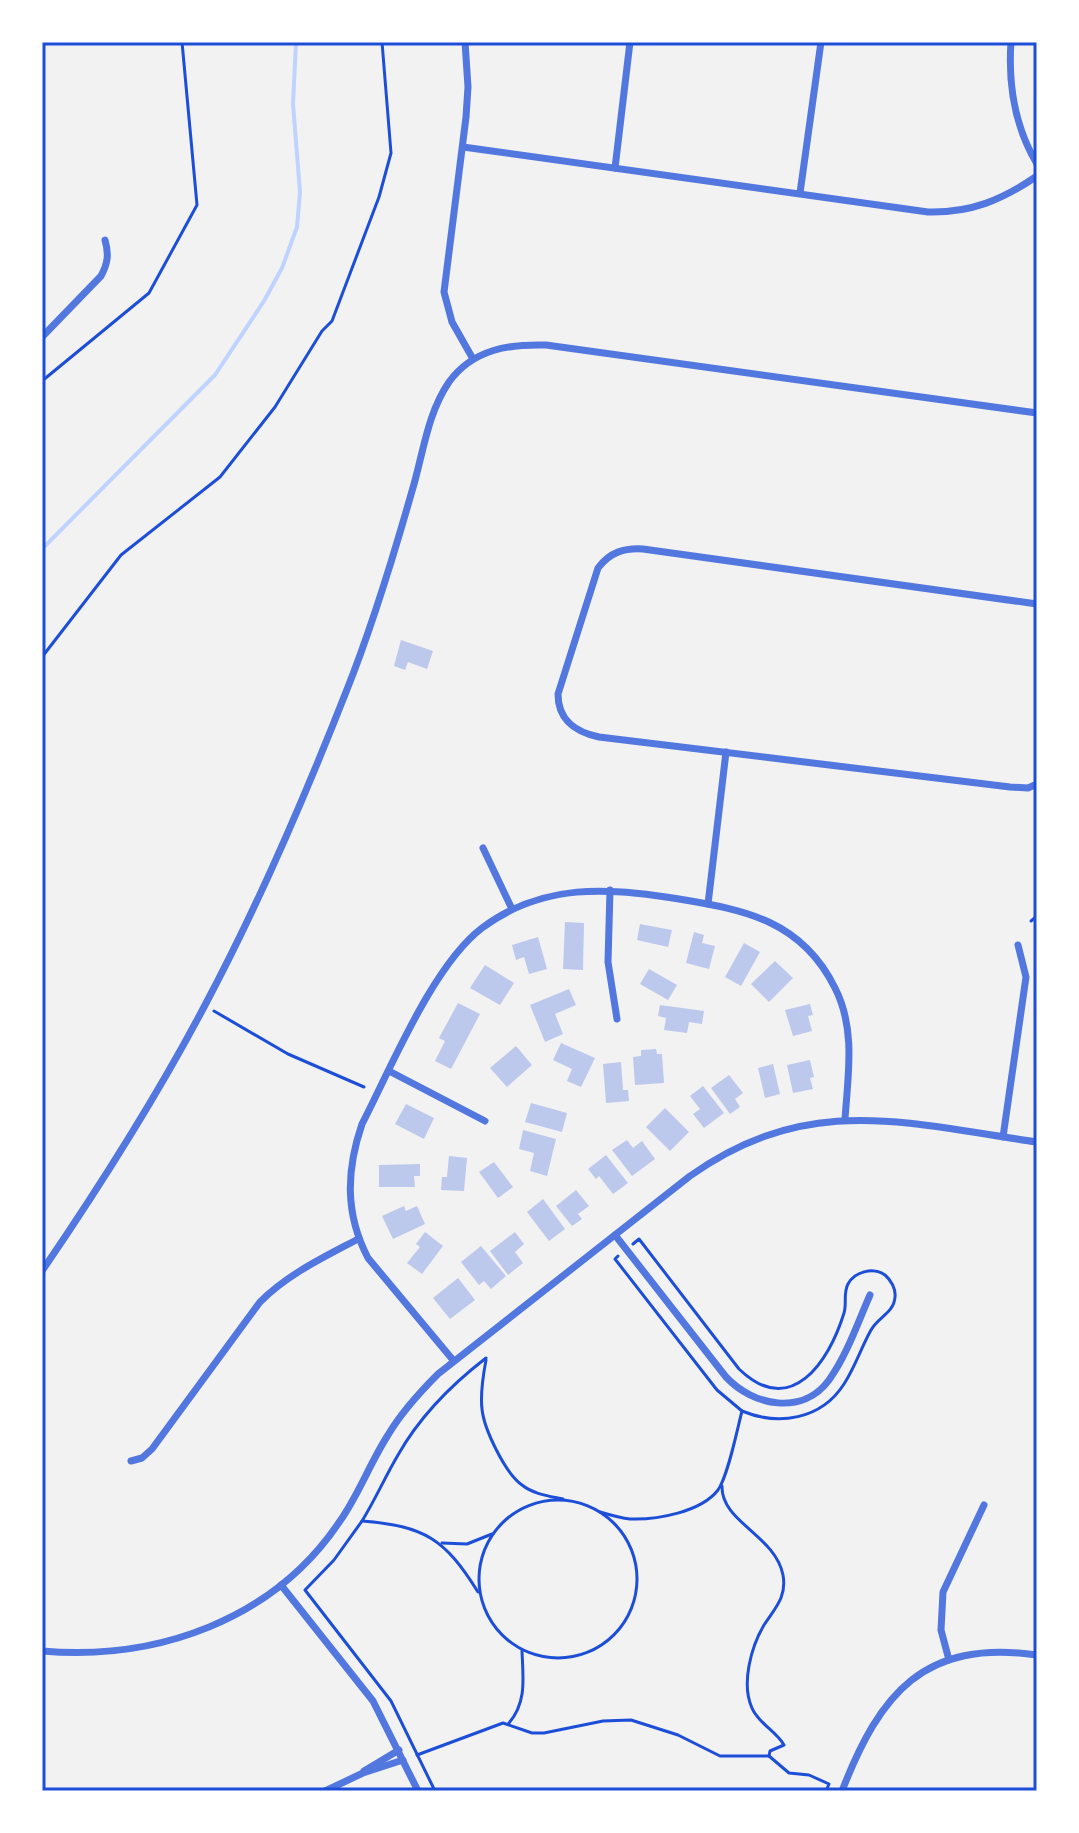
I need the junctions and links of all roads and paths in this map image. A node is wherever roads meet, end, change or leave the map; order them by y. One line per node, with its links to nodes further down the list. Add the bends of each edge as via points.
1 (182, 42): 15 (path, via 197,205 149,293)
2 (382, 42): 18 (path, via 391,153 332,321 220,477 121,555)
3 (465, 42): 7 (street)
4 (630, 42): 9 (street)
5 (821, 42): 11 (street)
6 (1011, 42): 8 (street, via 1013,103)
7 (463, 147): 9 (street); 14 (street, via 444,292 452,322)
8 (1037, 164)
9 (615, 168): 11 (street)
10 (1037, 176): 11 (street, via 1002,199 947,212)
11 (800, 193)
12 (105, 240): 13 (street, via 107,264 101,276)
13 (42, 337)
14 (473, 359): 16 (street, via 498,348 546,345); 28 (street, via 451,381 437,406 346,691 285,840)
15 (42, 381)
16 (1037, 413)
17 (1037, 604): 19 (street, via 643,549 611,554 593,579 560,687 558,701 565,720 576,730 599,737)
18 (42, 657)
19 (726, 752): 20 (street, via 1010,787); 23 (street)
20 (1037, 784)
21 (483, 848): 24 (street)
22 (610, 890): 23 (street); 24 (street, via 562,892); 29 (street, via 608,962)
23 (708, 904): 32 (street, via 770,921 802,944 827,973 849,1035)
24 (512, 909): 30 (street, via 480,929 442,972)
25 (1037, 916): 26 (path)
26 (1031, 921)
27 (1018, 945): 34 (street, via 1026,977)
28 (205, 1006): 31 (path, via 288,1054); 39 (street, via 115,1160)
29 (617, 1019)
30 (389, 1071): 33 (street); 37 (street, via 353,1149 349,1195)
31 (364, 1087)
32 (845, 1119): 34 (street); 36 (street, via 787,1128 731,1149)
33 (485, 1121)
34 (1003, 1137): 35 (street)
35 (1037, 1142)
36 (615, 1235): 38 (street); 41 (street)
37 (358, 1239): 41 (street, via 378,1273); 43 (street, via 275,1287 152,1449)
38 (627, 1249): 40 (street, via 735,1387 768,1403 806,1398 828,1381); 42 (path, via 615,1259 717,1390); 42 (path, via 639,1239 739,1369 750,1380 772,1388 793,1386 817,1369 844,1313 845,1290 852,1278 874,1271 890,1281 895,1294 891,1309 875,1323 832,1399 786,1419)
39 (42, 1271)
40 (870, 1295)
41 (453, 1360): 51 (street, via 406,1409 324,1543)
42 (742, 1411): 44 (path)
43 (131, 1461)
44 (723, 1478): 47 (path, via 706,1501 681,1511 631,1519); 60 (path, via 725,1501 772,1549 783,1578 782,1597 758,1638 748,1675 751,1707 784,1745)
45 (570, 1501): 47 (path); 48 (path, via 522,1485 503,1462 482,1409 486,1358 423,1418); 49 (path, via 527,1506)
46 (984, 1505): 56 (street, via 943,1592 941,1630)
47 (600, 1512): 53 (path, via 624,1538 634,1560 636,1591 627,1616 612,1636 582,1656 559,1660)
48 (362, 1521): 50 (path, via 401,1526); 59 (path, via 305,1590 391,1701)
49 (494, 1532): 50 (path, via 467,1544); 52 (path, via 481,1566)
50 (438, 1542): 52 (path)
51 (281, 1585): 54 (street, via 220,1623 174,1641 117,1652); 58 (street, via 373,1701)
52 (480, 1594): 53 (path, via 494,1623)
53 (522, 1650): 57 (path, via 521,1707)
54 (42, 1651)
55 (1037, 1655): 56 (street, via 989,1651)
56 (949, 1660): 67 (street, via 918,1675 889,1701)
57 (509, 1723): 59 (path); 60 (path, via 544,1733 631,1720 720,1756)
58 (399, 1750): 61 (street); 62 (street)
59 (417, 1755): 65 (path)
60 (769, 1756): 66 (path, via 789,1773 829,1784)
61 (403, 1760): 62 (street); 64 (street)
62 (363, 1773): 63 (street)
63 (325, 1791)
64 (418, 1791)
65 (435, 1791)
66 (826, 1791)
67 (842, 1791)

